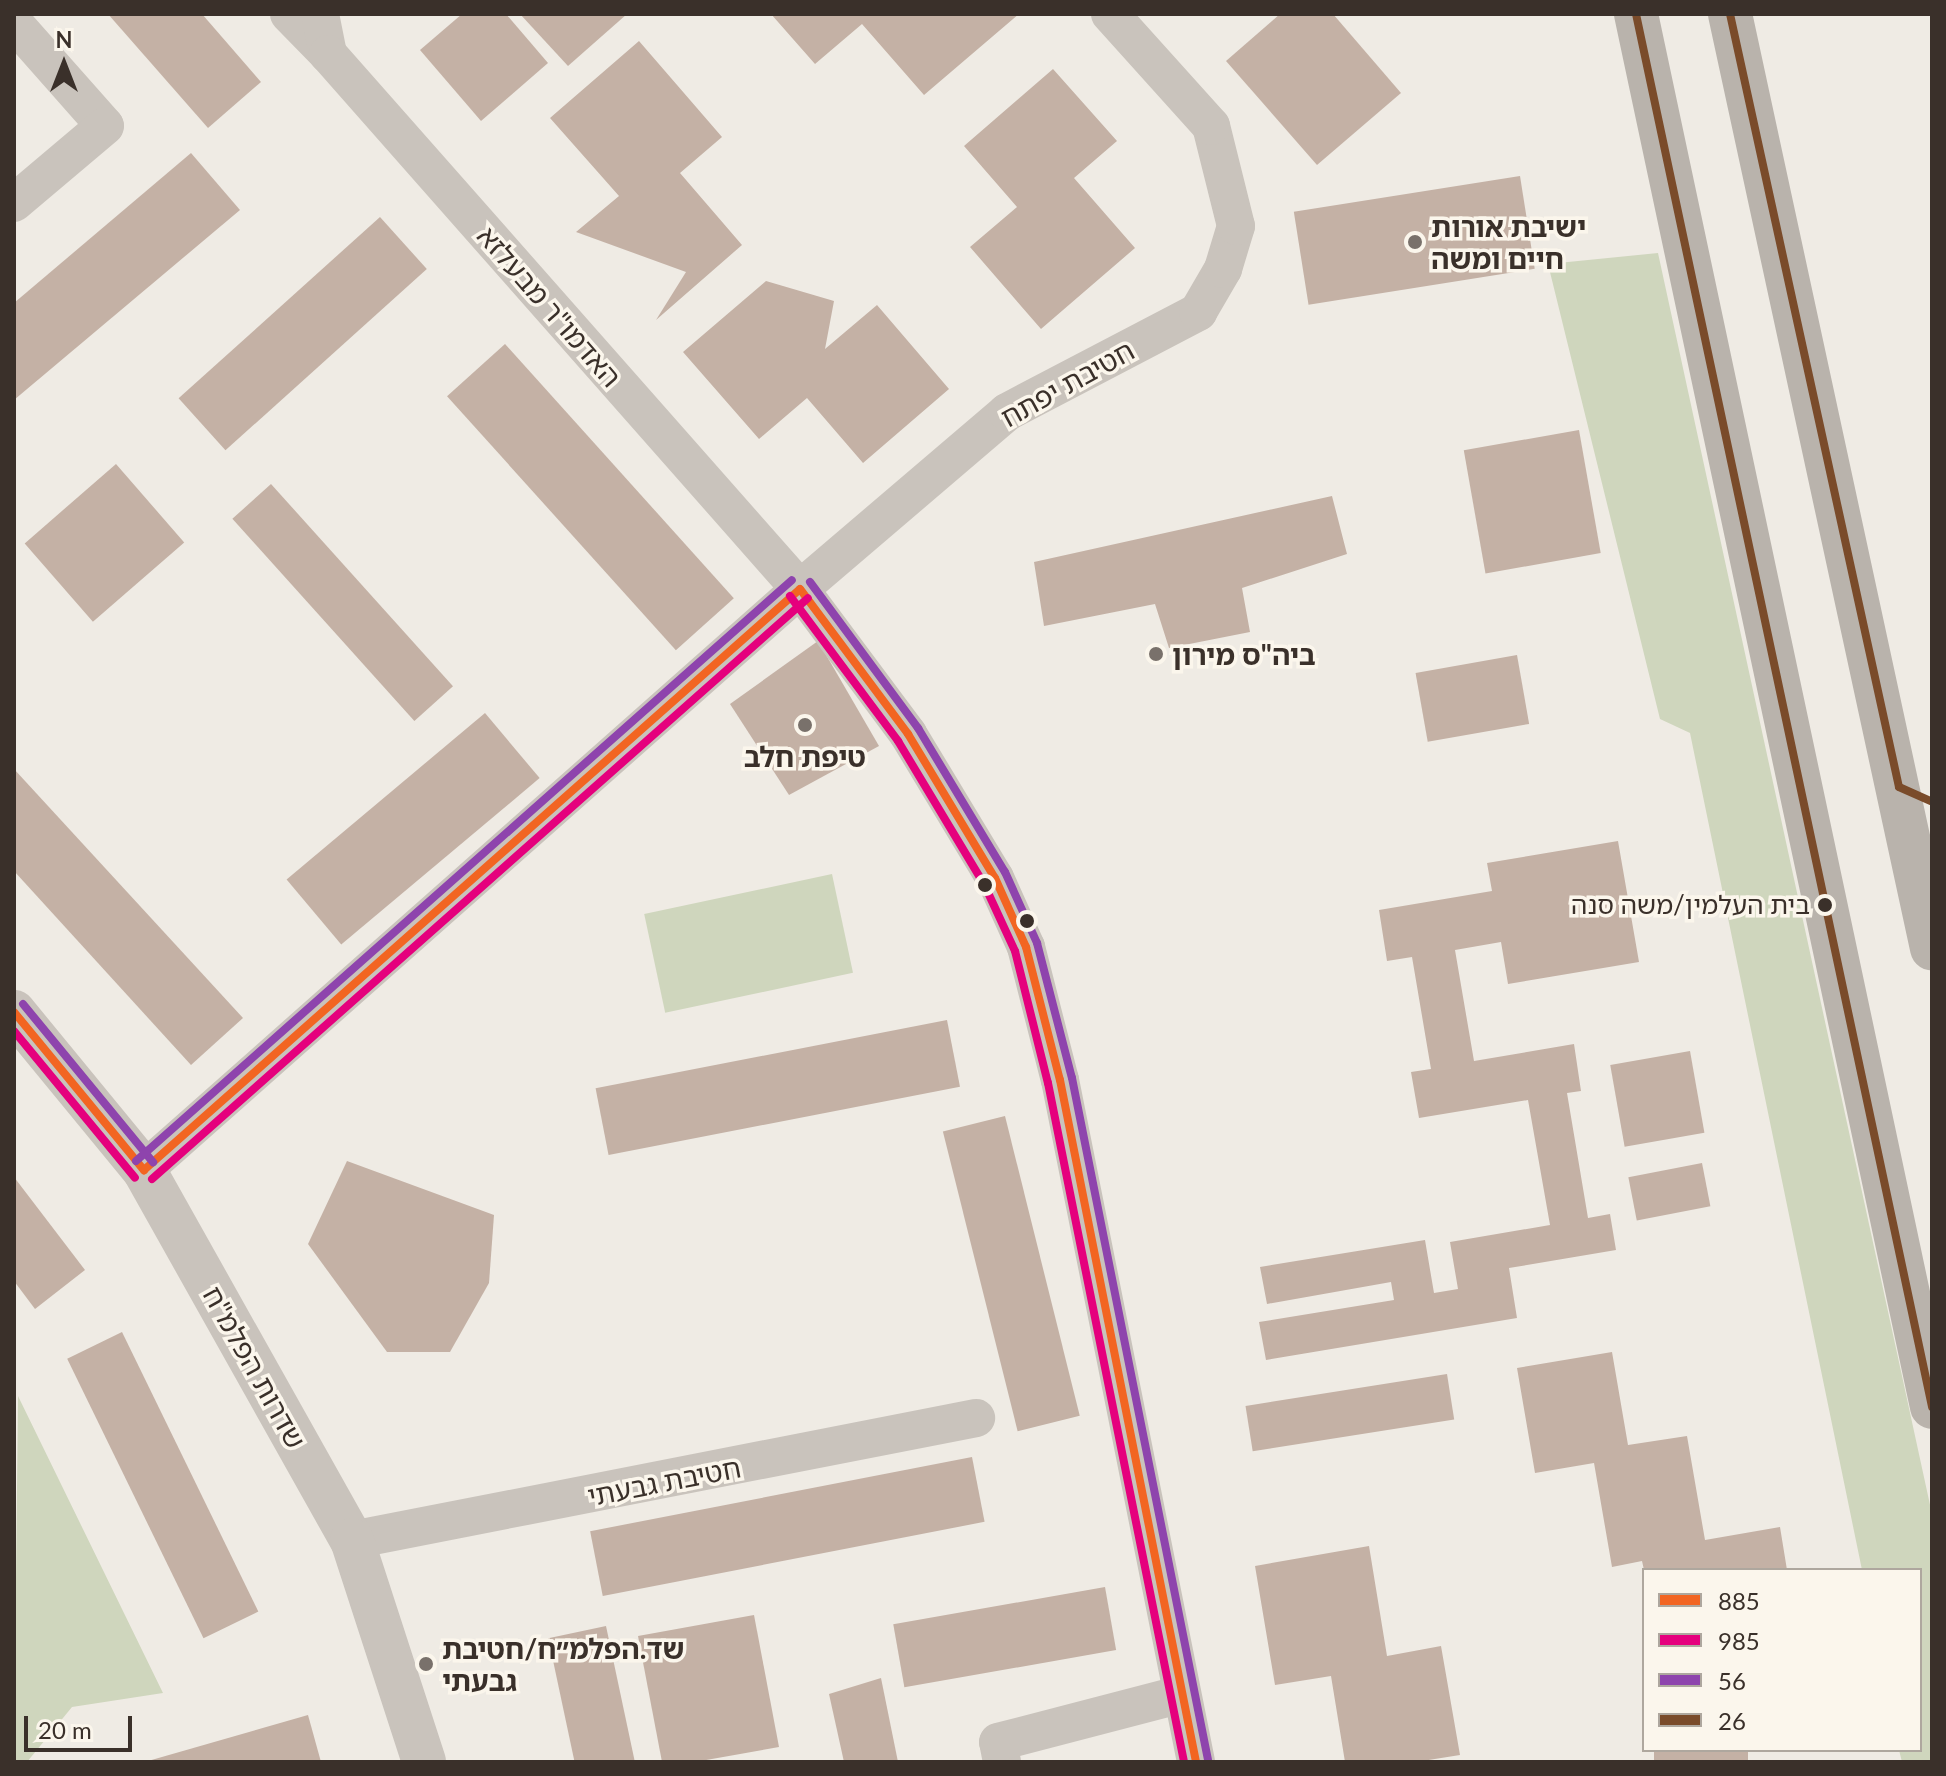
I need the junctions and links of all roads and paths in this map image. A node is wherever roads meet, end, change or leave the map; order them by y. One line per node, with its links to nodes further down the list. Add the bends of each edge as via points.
1 (289, 14): 7 (street, האדמו"ר מבעלזא)
2 (320, 14): 7 (street)
3 (1110, 14): 9 (street, חטיבת יפתח, via 1211,126 1236,226 1223,269 1198,312 1007,412)
4 (1636, 14): 13 (main road)
5 (1730, 14): 10 (main road)
6 (14, 23): 8 (street, via 105,126)
7 (328, 54): 9 (street, האדמו"ר מבעלזא)
8 (14, 203)
9 (800, 589): 12 (street, חטיבת יפתח); 16 (street, האדמו"ר מבעלזא, via 908,734 995,878 1026,947 1060,1080)
10 (1932, 948)
11 (14, 1012): 12 (street, שדרות הפלמ"ח)
12 (144, 1170): 15 (street, שדרות הפלמ"ח)
13 (1932, 1407)
14 (976, 1418): 15 (street, חטיבת גבעתי)
15 (352, 1540): 17 (street, שדרות הפלמ"ח)
16 (1182, 1694): 18 (street, via 998,1742); 19 (street, האדמו"ר מבעלזא)
17 (424, 1762)
18 (1002, 1762)
19 (1196, 1762)

